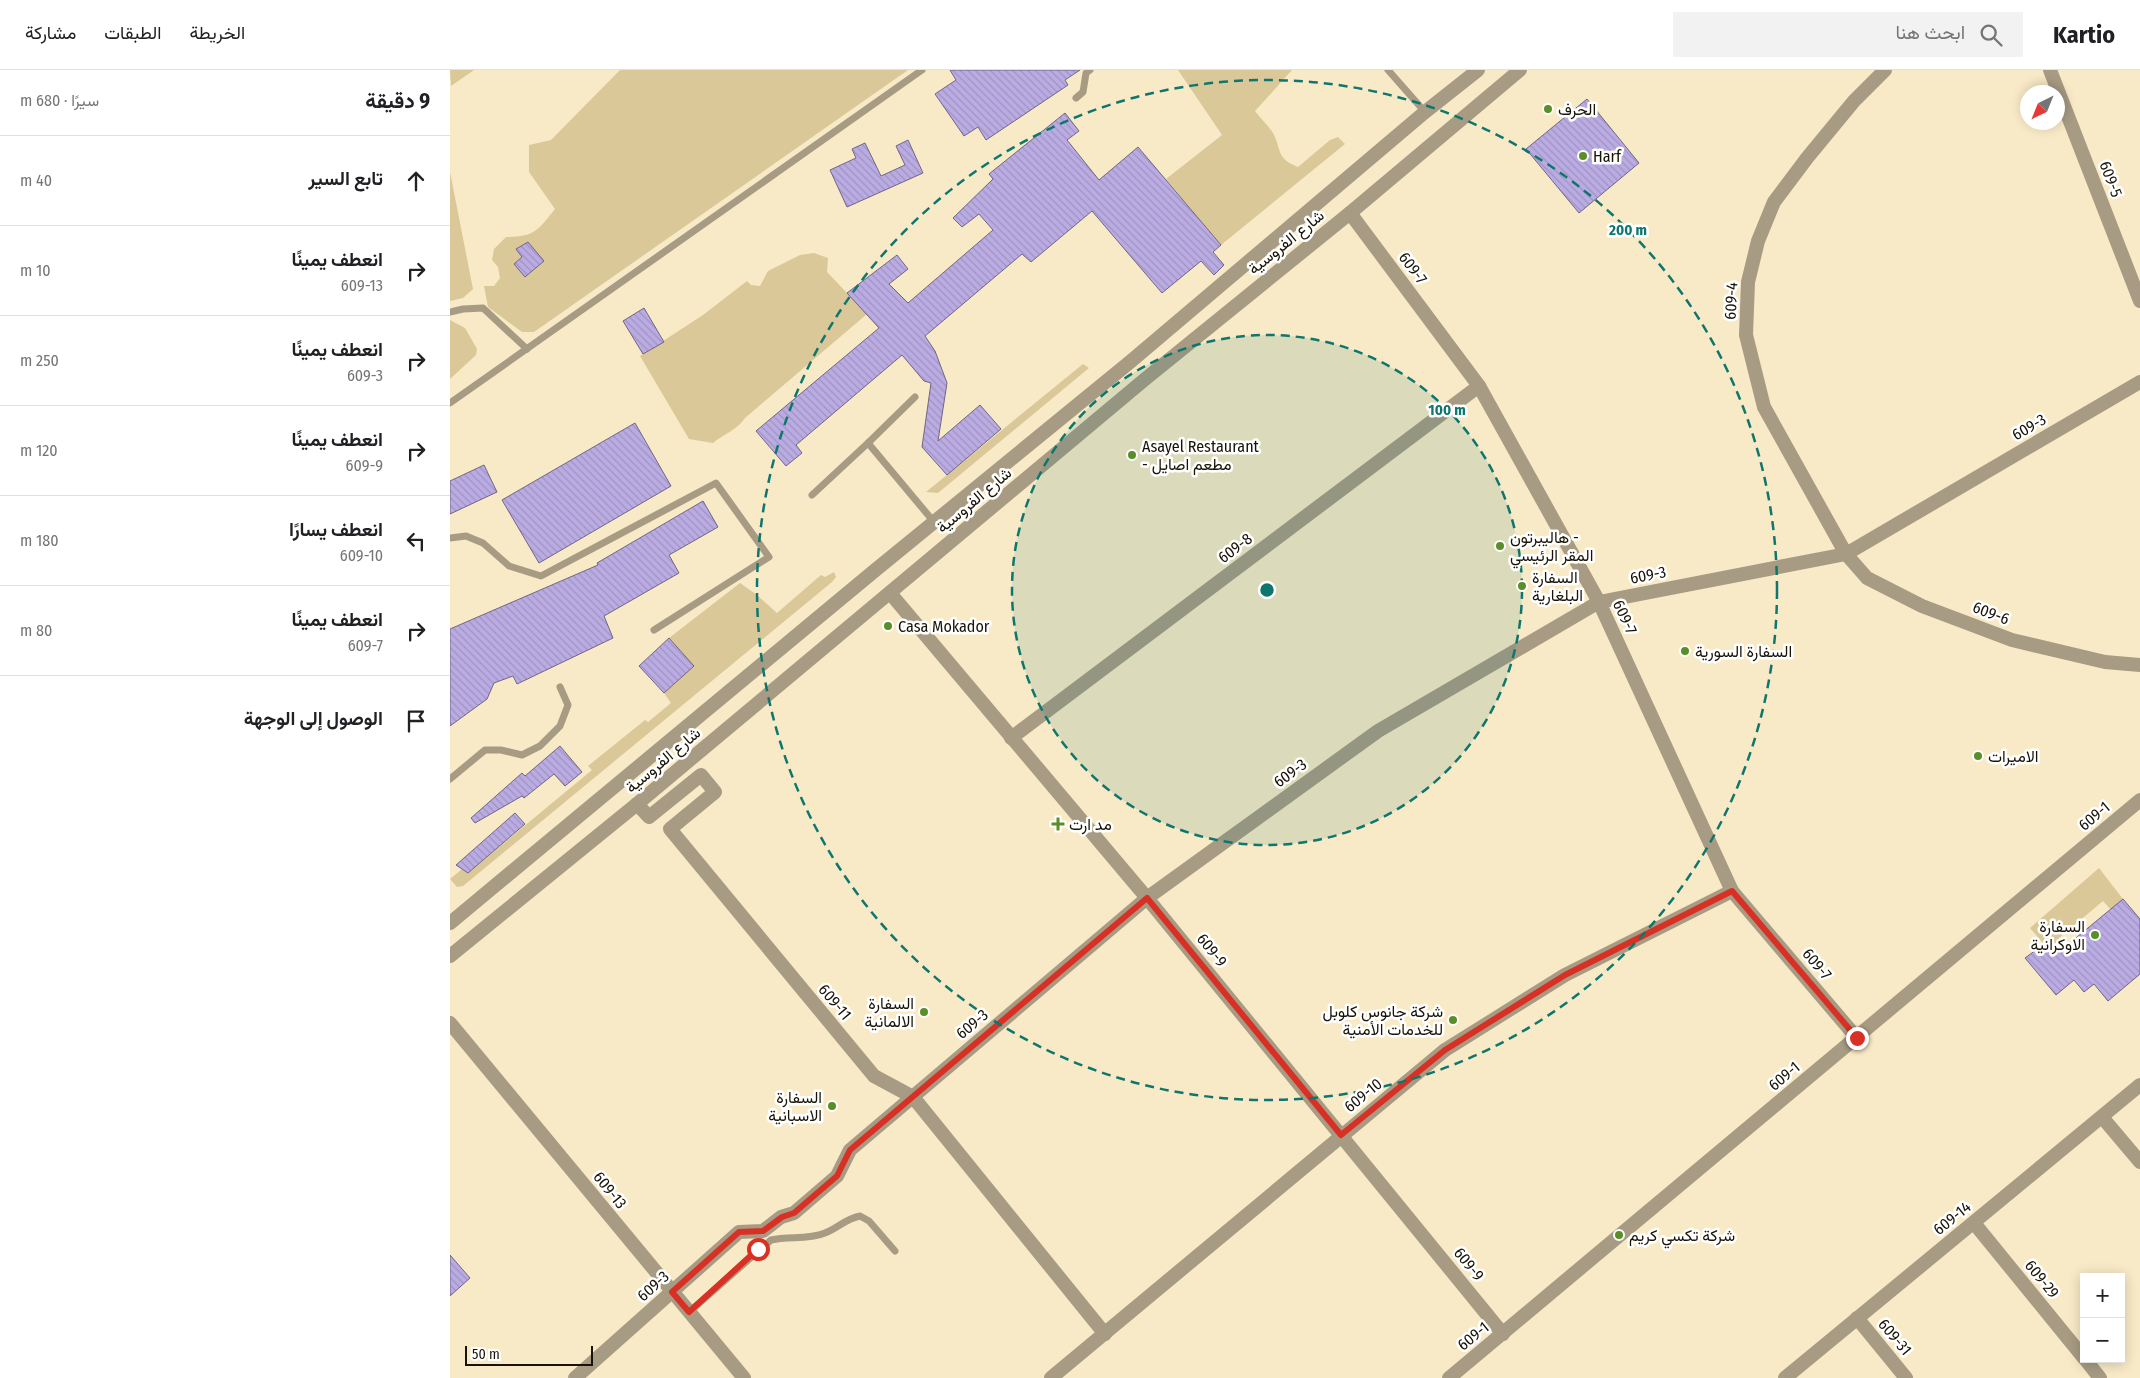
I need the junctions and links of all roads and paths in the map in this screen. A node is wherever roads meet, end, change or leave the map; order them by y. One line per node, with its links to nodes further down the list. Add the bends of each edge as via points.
1 (922, 70): 13 (lane)
2 (1090, 70): 8 (lane, via 1086,73 1083,92)
3 (1388, 70): 9 (lane)
4 (1478, 70): 9 (street, شارع الفروسية)
5 (1520, 70): 10 (street, شارع الفروسية)
6 (1885, 70): 24 (street, 609-4, via 1854,101 1774,202 1758,241 1748,282 1746,335 1764,407)
7 (2050, 70): 11 (street, 609-5)
8 (1076, 98)
9 (1425, 112): 14 (street, شارع الفروسية)
10 (1350, 213): 15 (street, شارع الفروسية); 17 (street, 609-7)
11 (2140, 301)
12 (450, 312): 13 (lane, via 483,308)
13 (527, 349): 19 (lane)
14 (1130, 362): 15 (street); 22 (street, شارع الفروسية)
15 (1144, 380): 25 (street, شارع الفروسية)
16 (2140, 382): 24 (street, 609-3)
17 (1479, 386): 26 (street, 609-7); 30 (street, 609-8)
18 (915, 397): 20 (lane)
19 (450, 403)
20 (868, 443): 21 (lane); 22 (lane)
21 (812, 495)
22 (934, 522): 36 (street, شارع الفروسية)
23 (450, 538): 27 (lane, via 466,536 483,543 509,566 541,576 716,483 769,557)
24 (1846, 554): 26 (street, 609-3); 28 (street, 609-6, via 1867,578 1922,606 2012,640 2106,662)
25 (890, 593): 30 (street, 609-9); 33 (street, شارع الفروسية)
26 (1599, 602): 34 (street, 609-7); 35 (street, 609-3, via 1378,731)
27 (654, 630)
28 (2140, 665)
29 (560, 688): 31 (lane, via 568,705 560,726 540,746 522,754 485,750)
30 (1012, 738): 35 (street, 609-9)
31 (450, 778)
32 (2140, 800): 39 (street, 609-1)
33 (637, 804): 37 (street, شارع الفروسية); 41 (street, 609-11, via 649,817 701,775 715,792 670,829 874,1076)
34 (1732, 891): 39 (street, 609-7); 43 (street, 609-10, via 1565,975 1445,1050)
35 (1147, 898): 41 (street, 609-3); 43 (street, 609-9)
36 (453, 918)
37 (450, 956)
38 (450, 1023): 47 (street, 609-13)
39 (1857, 1038): 51 (street, 609-1)
40 (2140, 1085): 42 (street, 609-14)
41 (913, 1097): 47 (street, 609-3, via 850,1150 837,1176 794,1213 782,1217 763,1231 739,1232); 50 (street, 609-11)
42 (2102, 1117): 44 (street); 45 (street, 609-14)
43 (1341, 1135): 50 (street, 609-10); 51 (street, 609-9)
44 (2140, 1162)
45 (1974, 1223): 49 (street, 609-14); 52 (street, 609-29)
46 (895, 1250): 48 (lane, via 860,1216 847,1219 826,1233 803,1239 785,1237 771,1240)
47 (672, 1292): 48 (street, 609-13); 54 (street, 609-3)
48 (689, 1312): 55 (street, 609-13)
49 (1857, 1318): 58 (street, 609-14); 59 (street, 609-31)
50 (1105, 1334): 56 (street, 609-10)
51 (1503, 1334): 57 (street, 609-1)
52 (2080, 1354)
53 (2087, 1363): 60 (street, 609-29)
54 (575, 1378)
55 (744, 1378)
56 (1051, 1378)
57 (1449, 1378)
58 (1785, 1378)
59 (1906, 1378)
60 (2100, 1378)

